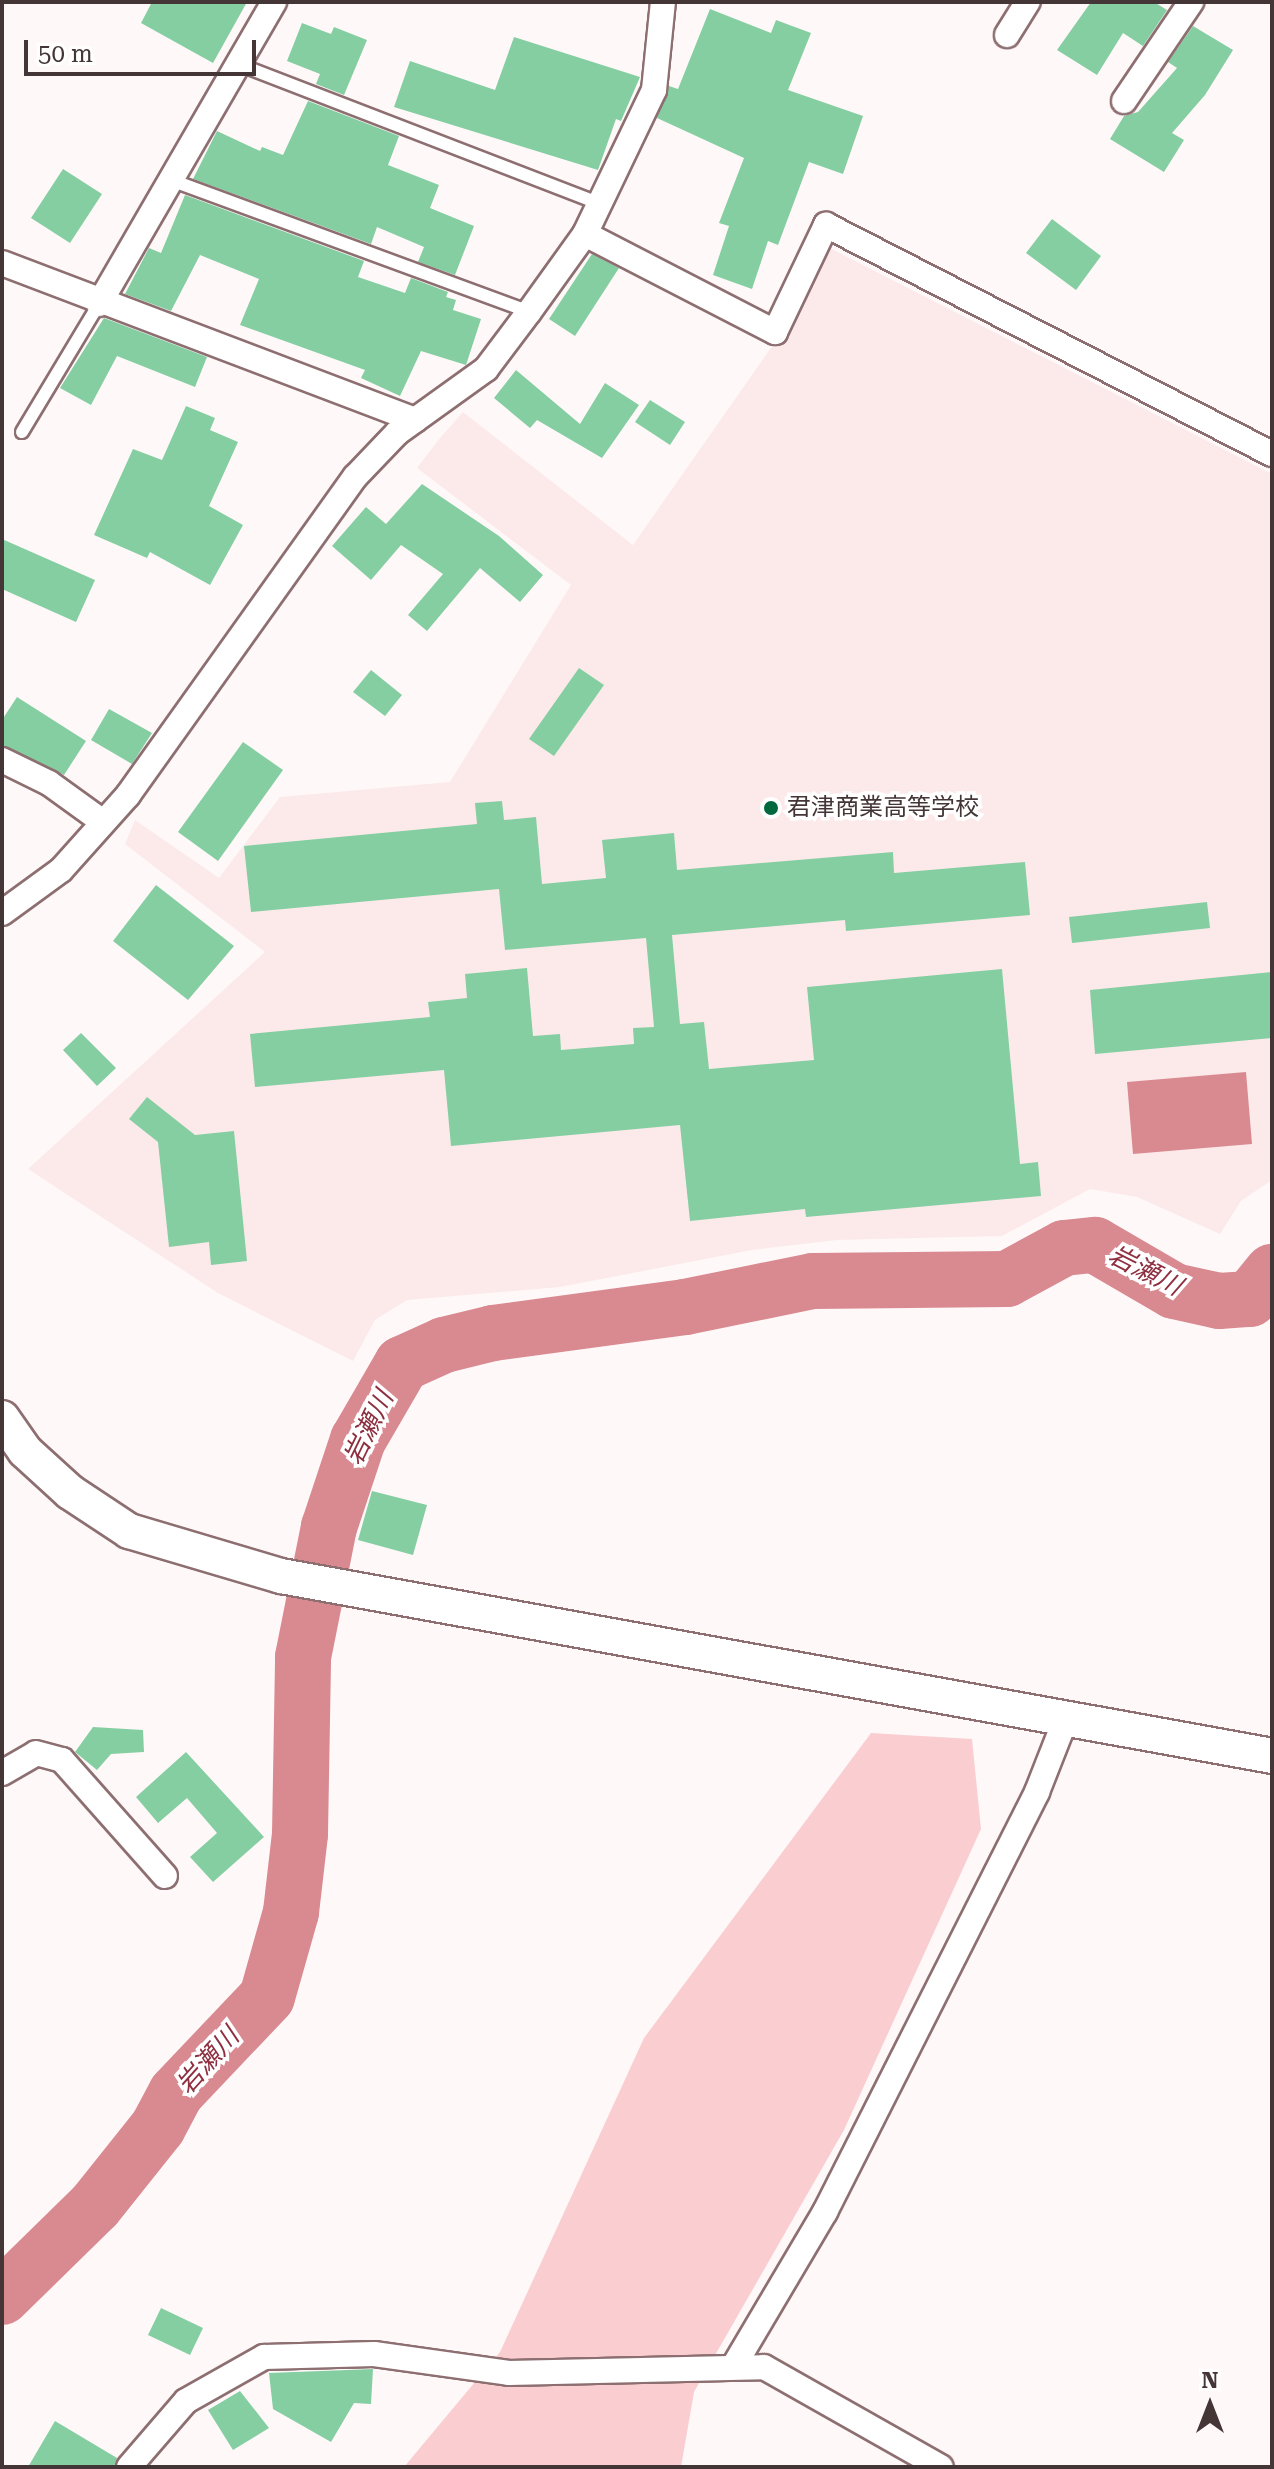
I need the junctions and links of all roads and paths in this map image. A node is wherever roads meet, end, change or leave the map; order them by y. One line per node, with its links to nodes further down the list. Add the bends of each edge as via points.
1 (274, 2): 6 (street)
2 (663, 2): 9 (street, via 654,90)
3 (1028, 2): 5 (street)
4 (1191, 2): 7 (street)
5 (1007, 35)
6 (238, 64): 8 (street); 9 (lane)
7 (1124, 101)
8 (171, 180): 12 (street); 13 (lane)
9 (601, 204): 10 (street)
10 (585, 234): 13 (street); 16 (street, via 775,332 826,225)
11 (2, 263): 12 (street)
12 (99, 304): 14 (street); 15 (lane)
13 (529, 312): 14 (street, via 486,369)
14 (415, 420): 18 (street, via 355,477 128,795)
15 (22, 432)
16 (1272, 454)
17 (2, 760): 18 (street, via 49,783)
18 (103, 822): 19 (street, via 61,870)
19 (2, 913)
20 (2, 1418): 21 (street, via 25,1451 70,1492 129,1531 281,1576)
21 (1066, 1718): 22 (street); 25 (street, via 1037,1792 825,2212)
22 (1272, 1756)
23 (2, 1773): 24 (street, via 36,1753 62,1760)
24 (165, 1876)
25 (735, 2364): 26 (street, via 509,2373 374,2354 264,2357 186,2401); 27 (street, via 764,2367)
26 (129, 2467)
27 (941, 2467)

